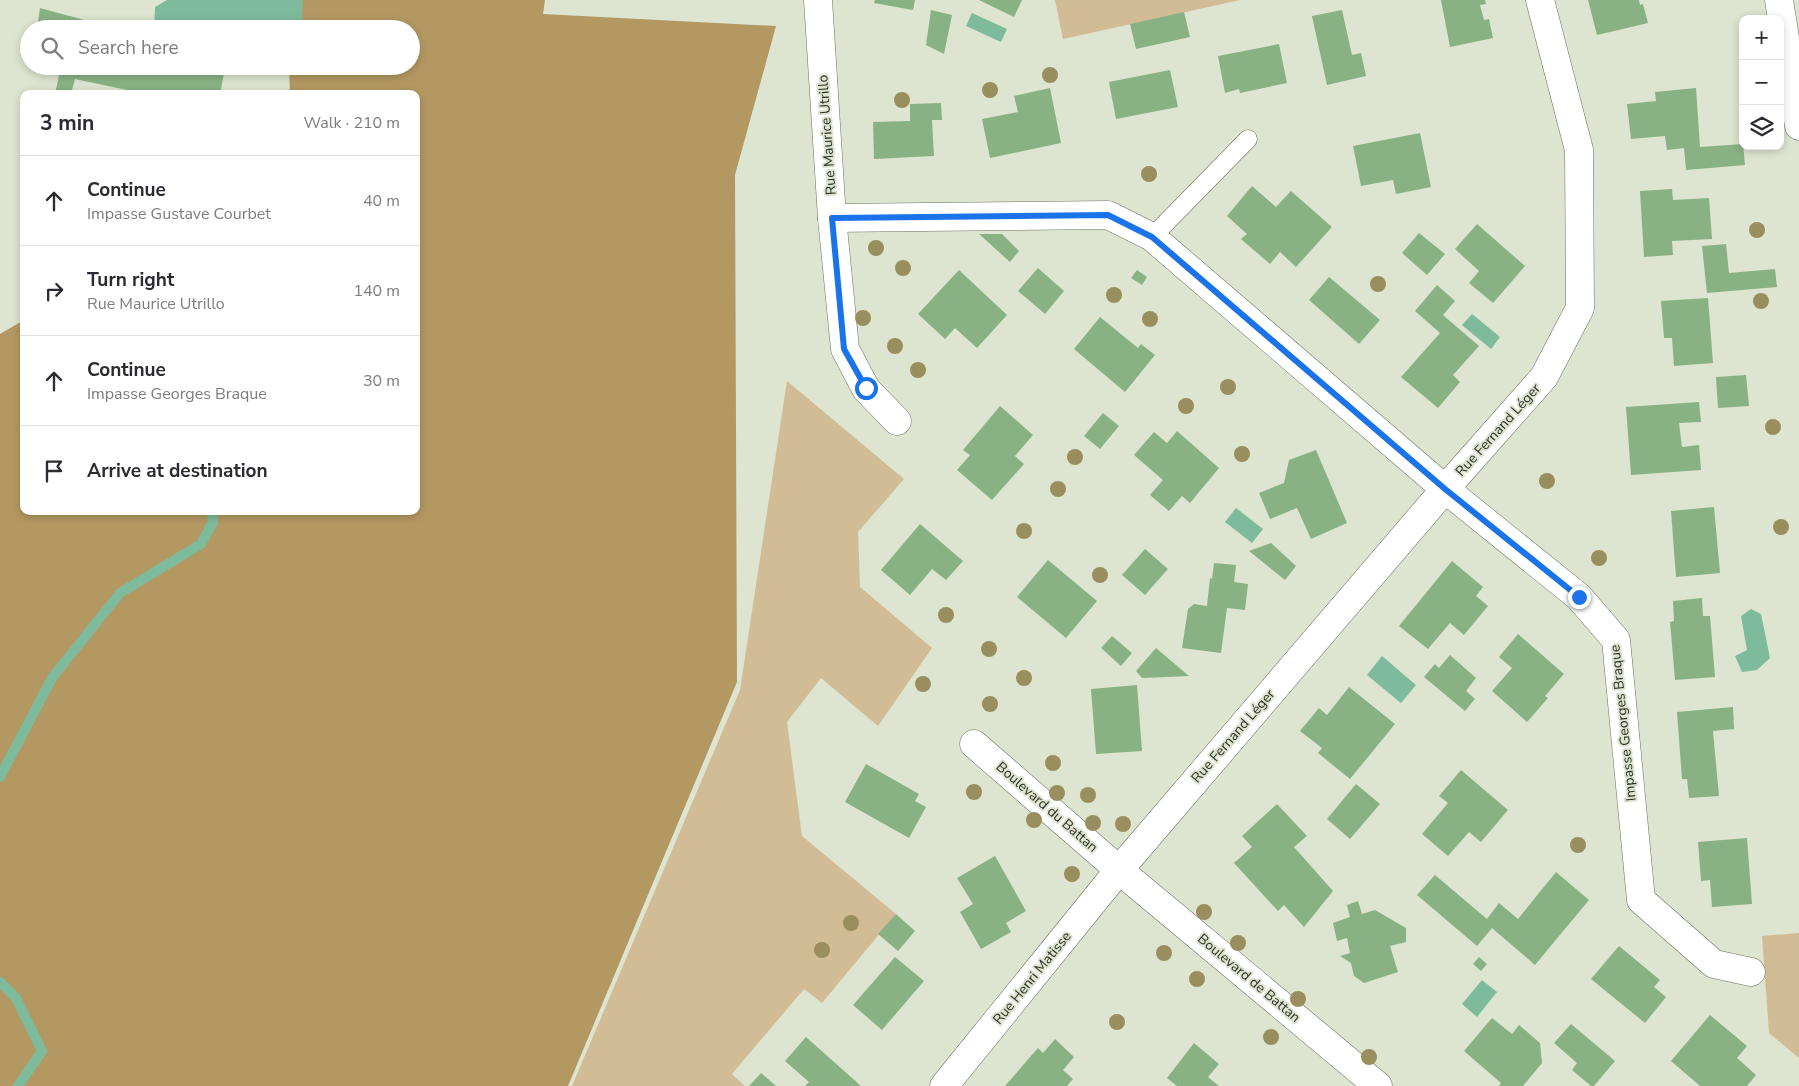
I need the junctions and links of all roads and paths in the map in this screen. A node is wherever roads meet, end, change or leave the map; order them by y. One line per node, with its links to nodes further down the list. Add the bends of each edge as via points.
1 (818, 0): 6 (street, Rue Maurice Utrillo)
2 (1540, 0): 9 (street, Rue Fernand Léger, via 1579,150 1580,308 1544,377)
3 (1779, 0): 4 (street)
4 (1799, 126)
5 (1248, 139): 7 (lane)
6 (832, 218): 7 (street, via 1108,215); 8 (street, Rue Maurice Utrillo, via 844,349 866,388)
7 (1152, 237): 9 (street)
8 (897, 421)
9 (1445, 489): 11 (street, Rue Fernand Léger); 12 (street, Impasse Georges Braque, via 1579,597 1616,640 1641,900 1714,964)
10 (974, 744): 11 (street, Boulevard du Battan)
11 (1119, 870): 13 (street, Rue Henri Matisse); 14 (street, Boulevard de Battan)
12 (1751, 972)
13 (944, 1086)
14 (1378, 1086)

